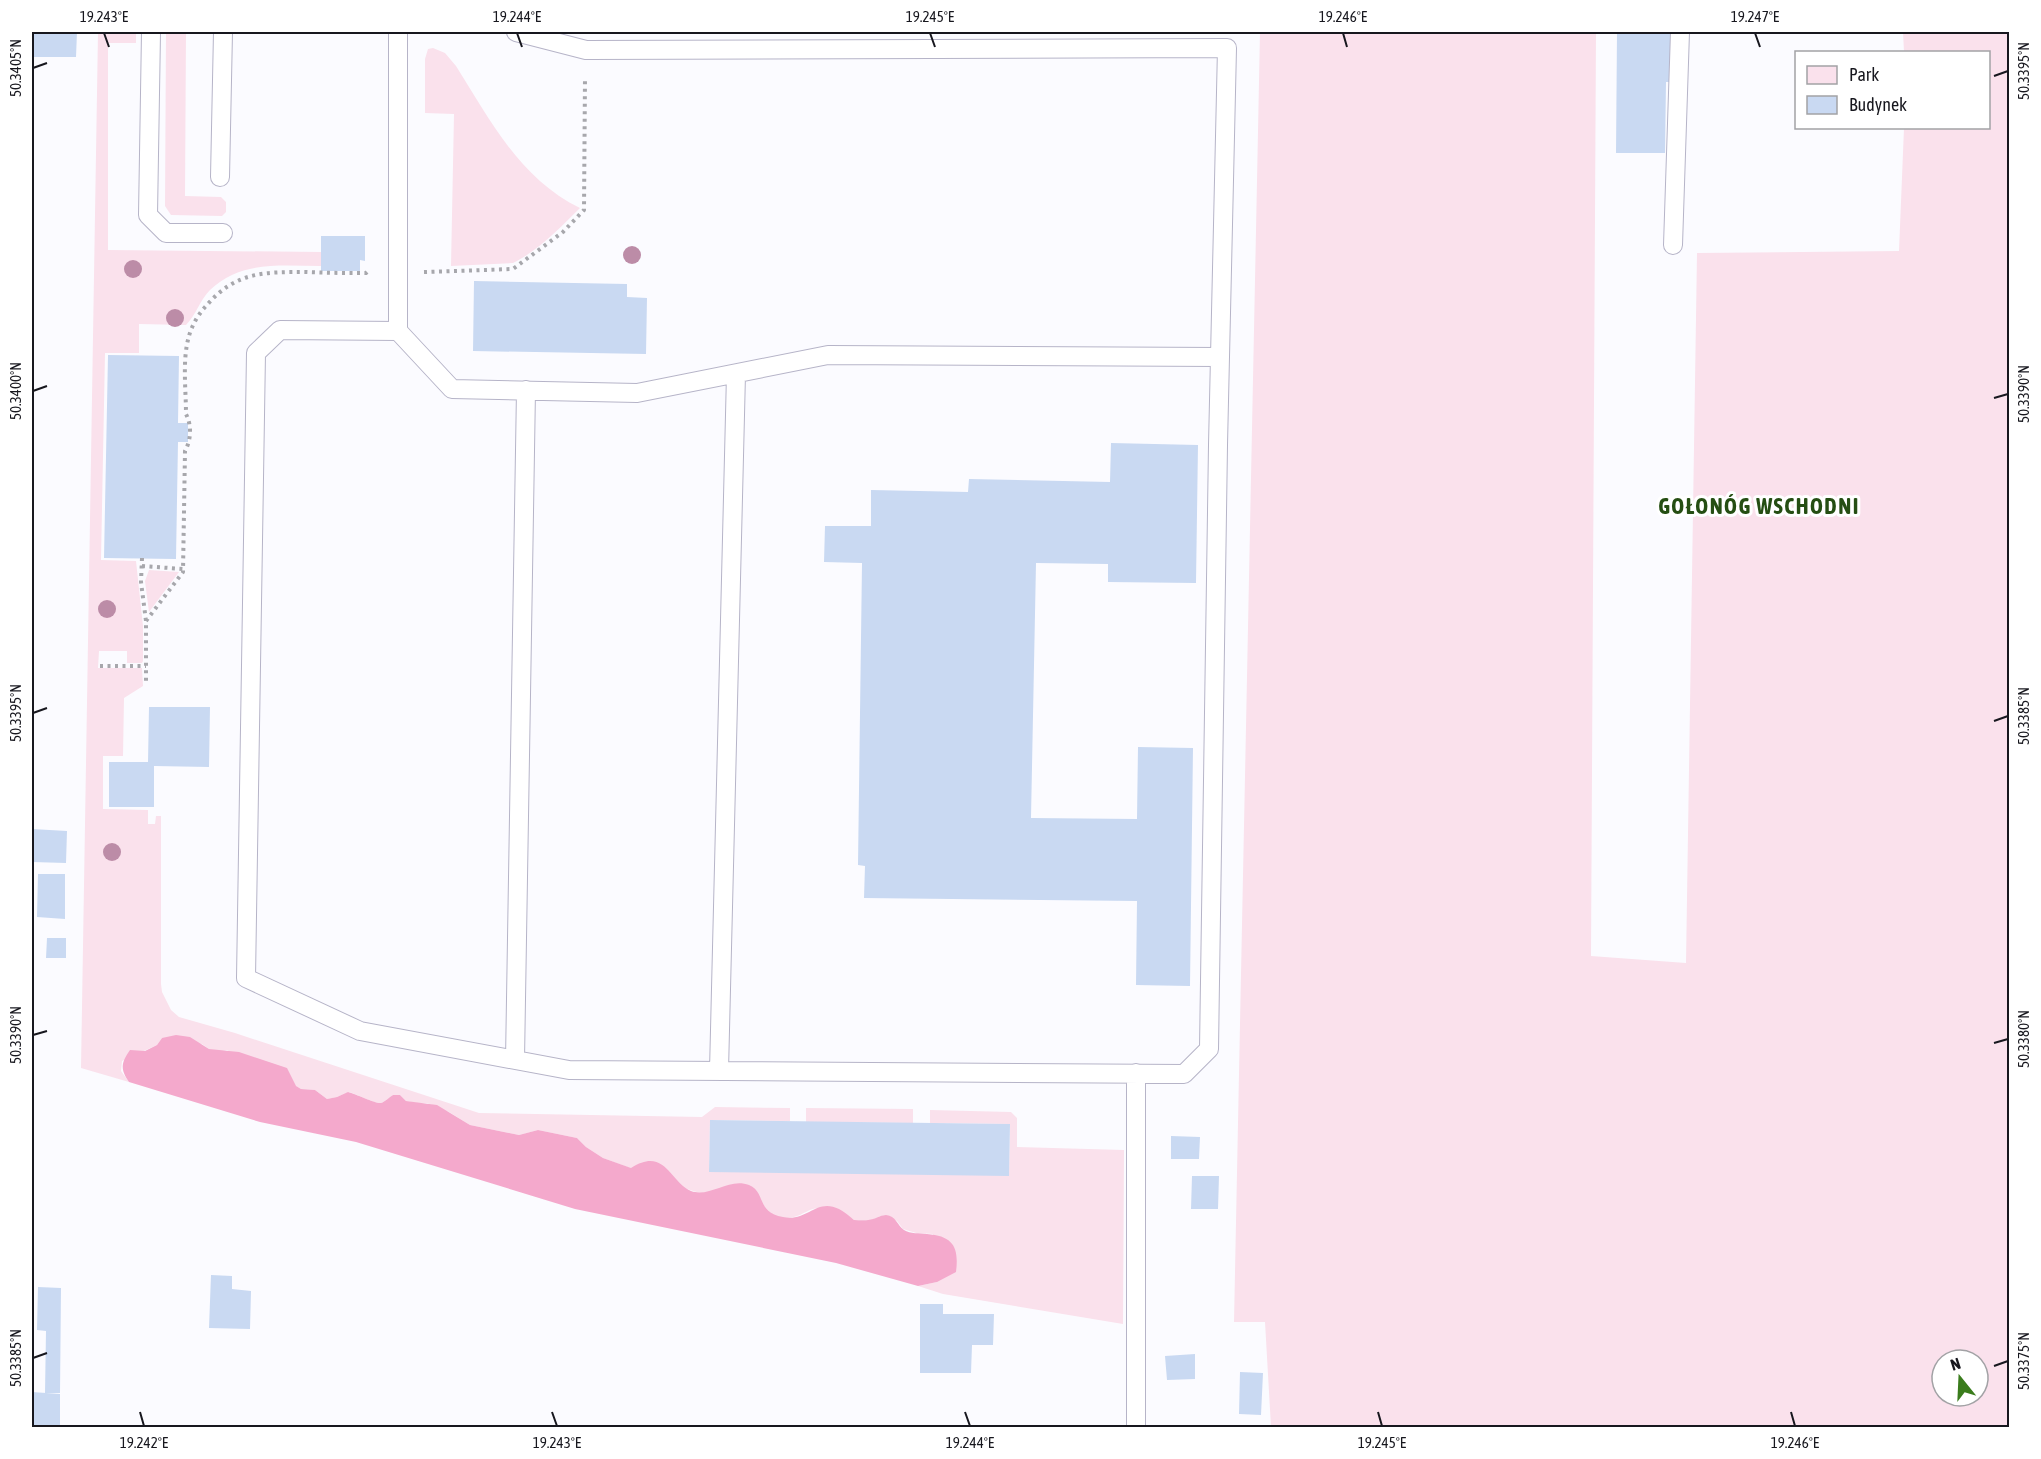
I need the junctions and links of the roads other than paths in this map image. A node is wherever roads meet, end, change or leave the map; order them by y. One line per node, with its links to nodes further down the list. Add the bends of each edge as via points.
1 (151, 32): 7 (lane, via 148,215 166,233)
2 (222, 32): 6 (lane)
3 (398, 32): 9 (lane)
4 (516, 32): 10 (lane, via 586,50 1227,48)
5 (1680, 32): 8 (lane)
6 (220, 177)
7 (223, 233)
8 (1673, 245)
9 (398, 331): 12 (lane, via 452,389); 13 (lane, via 280,330 256,353 246,978 360,1031)
10 (1220, 357): 11 (lane, via 828,355); 15 (lane, via 1209,1049 1184,1074)
11 (736, 374): 12 (lane, via 637,393); 14 (lane)
12 (526, 390): 13 (lane)
13 (514, 1060): 14 (lane, via 569,1070)
14 (719, 1071): 15 (lane)
15 (1136, 1073): 16 (lane)
16 (1136, 1428)

